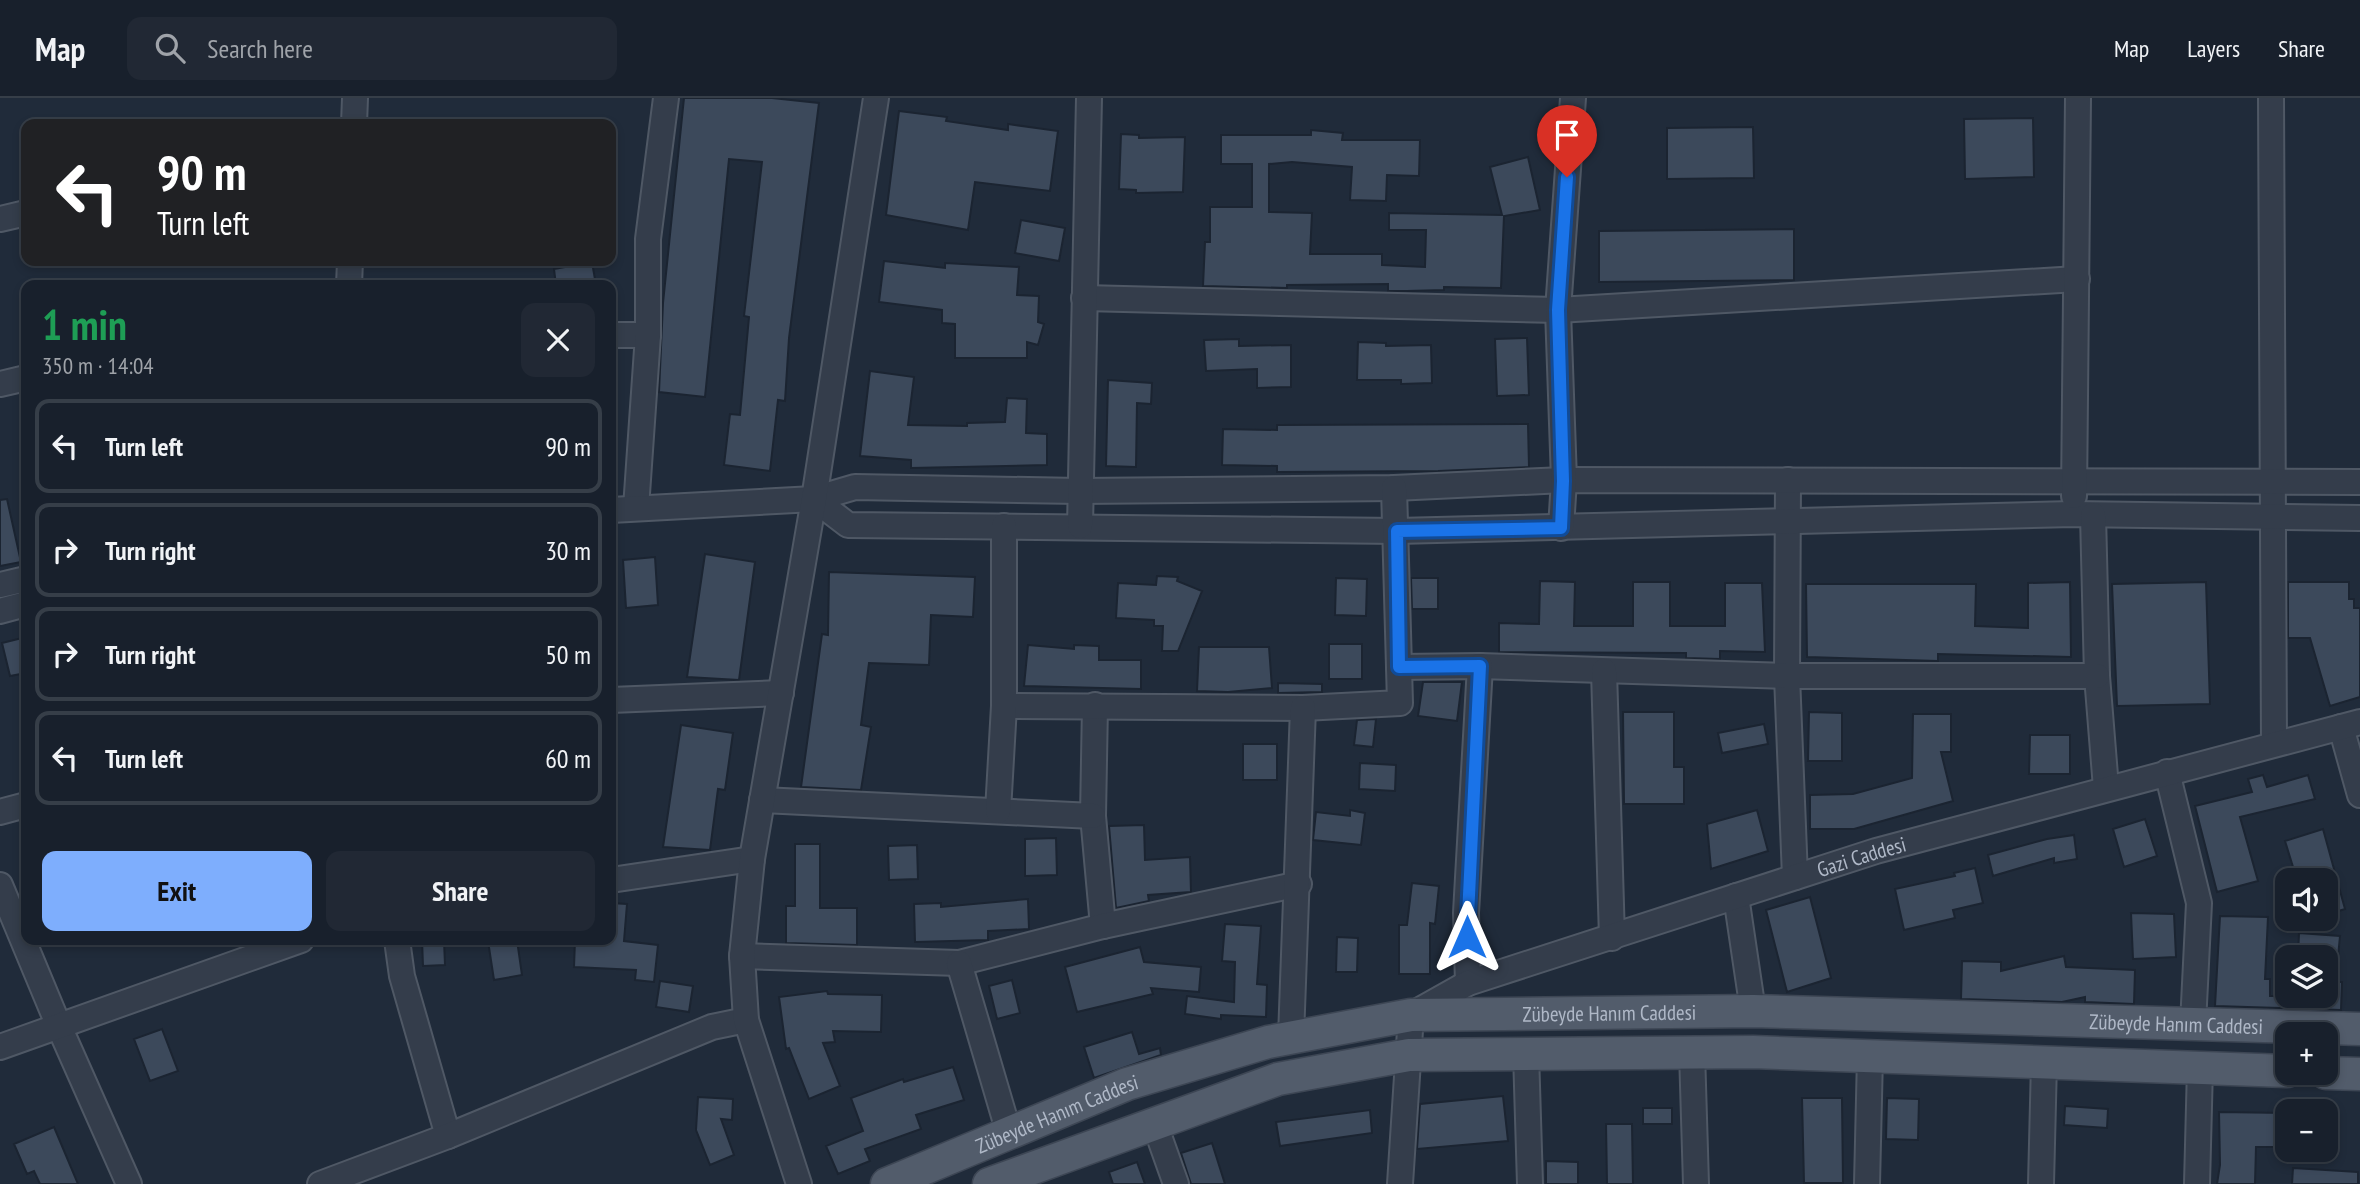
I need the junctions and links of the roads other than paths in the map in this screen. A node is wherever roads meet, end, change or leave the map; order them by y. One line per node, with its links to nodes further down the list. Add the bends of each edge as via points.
1 (355, 98): 8 (street)
2 (666, 98): 15 (street, via 648,239)
3 (876, 98): 25 (street)
4 (1089, 98): 12 (street)
5 (1573, 98): 13 (street)
6 (2078, 98): 11 (street)
7 (2271, 98): 21 (street)
8 (354, 119)
9 (21, 214): 10 (street)
10 (0, 219)
11 (2077, 279): 13 (street); 18 (street)
12 (1084, 298): 13 (street); 24 (street)
13 (1558, 310): 19 (street)
14 (616, 335): 15 (street)
15 (648, 335): 26 (street)
16 (21, 379): 17 (street)
17 (0, 384)
18 (2075, 480): 20 (street); 21 (street); 28 (street)
19 (1563, 481): 20 (street); 23 (street); 34 (street)
20 (1788, 481): 31 (street)
21 (2271, 481): 22 (street); 29 (street)
22 (2360, 482)
23 (1394, 488): 24 (street); 35 (street)
24 (1079, 491): 25 (street, via 855,487); 33 (street)
25 (814, 499): 26 (street); 32 (street, via 848,525); 45 (street)
26 (636, 509): 27 (street)
27 (616, 510)
28 (2083, 514): 29 (street); 31 (street); 44 (street)
29 (2274, 516): 30 (street); 51 (street)
30 (2360, 518)
31 (1788, 522): 34 (street); 43 (street)
32 (1004, 526): 33 (street); 48 (street)
33 (1080, 526): 35 (street)
34 (1561, 528): 35 (street)
35 (1397, 531): 41 (street)
36 (21, 580): 37 (street)
37 (0, 585)
38 (21, 605): 39 (street)
39 (0, 611)
40 (1480, 666): 41 (street); 42 (street); 74 (street, via 1466,914)
41 (1399, 667): 49 (street, via 1400,703)
42 (1604, 671): 43 (street); 68 (street)
43 (1787, 676): 44 (street); 61 (street)
44 (2097, 676): 53 (street)
45 (781, 693): 46 (street); 55 (street)
46 (616, 700)
47 (1095, 705): 48 (street); 49 (street); 59 (street)
48 (1004, 706): 57 (street)
49 (1303, 708): 63 (street)
50 (2350, 724): 51 (street, Gazi Caddesi); 54 (street)
51 (2274, 744): 52 (street, Gazi Caddesi)
52 (2167, 772): 53 (street, Gazi Caddesi); 79 (street, via 2199,903)
53 (2106, 788): 61 (street, Gazi Caddesi)
54 (2360, 795)
55 (762, 800): 57 (street); 60 (street)
56 (21, 806): 58 (street)
57 (998, 811): 59 (street)
58 (0, 812)
59 (1093, 816): 66 (street)
60 (752, 859): 62 (street); 72 (street)
61 (1795, 877): 65 (street, Gazi Caddesi)
62 (616, 879)
63 (1299, 884): 66 (street); 81 (street)
64 (0, 885): 67 (street)
65 (1737, 896): 68 (street, Gazi Caddesi); 75 (street)
66 (1103, 926): 73 (street)
67 (21, 935)
68 (1612, 938): 74 (street, Gazi Caddesi)
69 (25, 945): 78 (street)
70 (287, 945): 78 (street)
71 (398, 945): 94 (street, via 402,976)
72 (742, 956): 73 (street); 77 (street)
73 (959, 963): 93 (street)
74 (1468, 984): 76 (street, Gazi Caddesi)
75 (1753, 1011): 76 (main road, Zübeyde Hanım Caddesi); 79 (main road, Zübeyde Hanım Caddesi)
76 (1411, 1015): 81 (main road, Zübeyde Hanım Caddesi); 85 (street)
77 (746, 1020): 94 (street, via 712,1027); 98 (street)
78 (58, 1024): 82 (street); 96 (street)
79 (2193, 1024): 80 (main road, Zübeyde Hanım Caddesi)
80 (2360, 1029)
81 (1291, 1037): 93 (main road, Zübeyde Hanım Caddesi, via 1127,1084)
82 (0, 1047)
83 (1692, 1052): 84 (main road); 86 (main road); 103 (street)
84 (1526, 1053): 85 (main road); 102 (street)
85 (1409, 1055): 92 (main road, via 1278,1079); 101 (street)
86 (1870, 1056): 87 (main road); 104 (street)
87 (2044, 1062): 88 (main road); 105 (street)
88 (2200, 1067): 89 (main road); 106 (street)
89 (2275, 1070)
90 (2338, 1073): 91 (main road)
91 (2360, 1074)
92 (1154, 1122): 95 (main road); 100 (street)
93 (1009, 1133): 99 (main road, Zübeyde Hanım Caddesi)
94 (448, 1136): 97 (street)
95 (999, 1182)
96 (130, 1184)
97 (320, 1184)
98 (799, 1184)
99 (887, 1184)
100 (1176, 1184)
101 (1399, 1184)
102 (1530, 1184)
103 (1696, 1184)
104 (1867, 1184)
105 (2041, 1184)
106 (2197, 1184)

